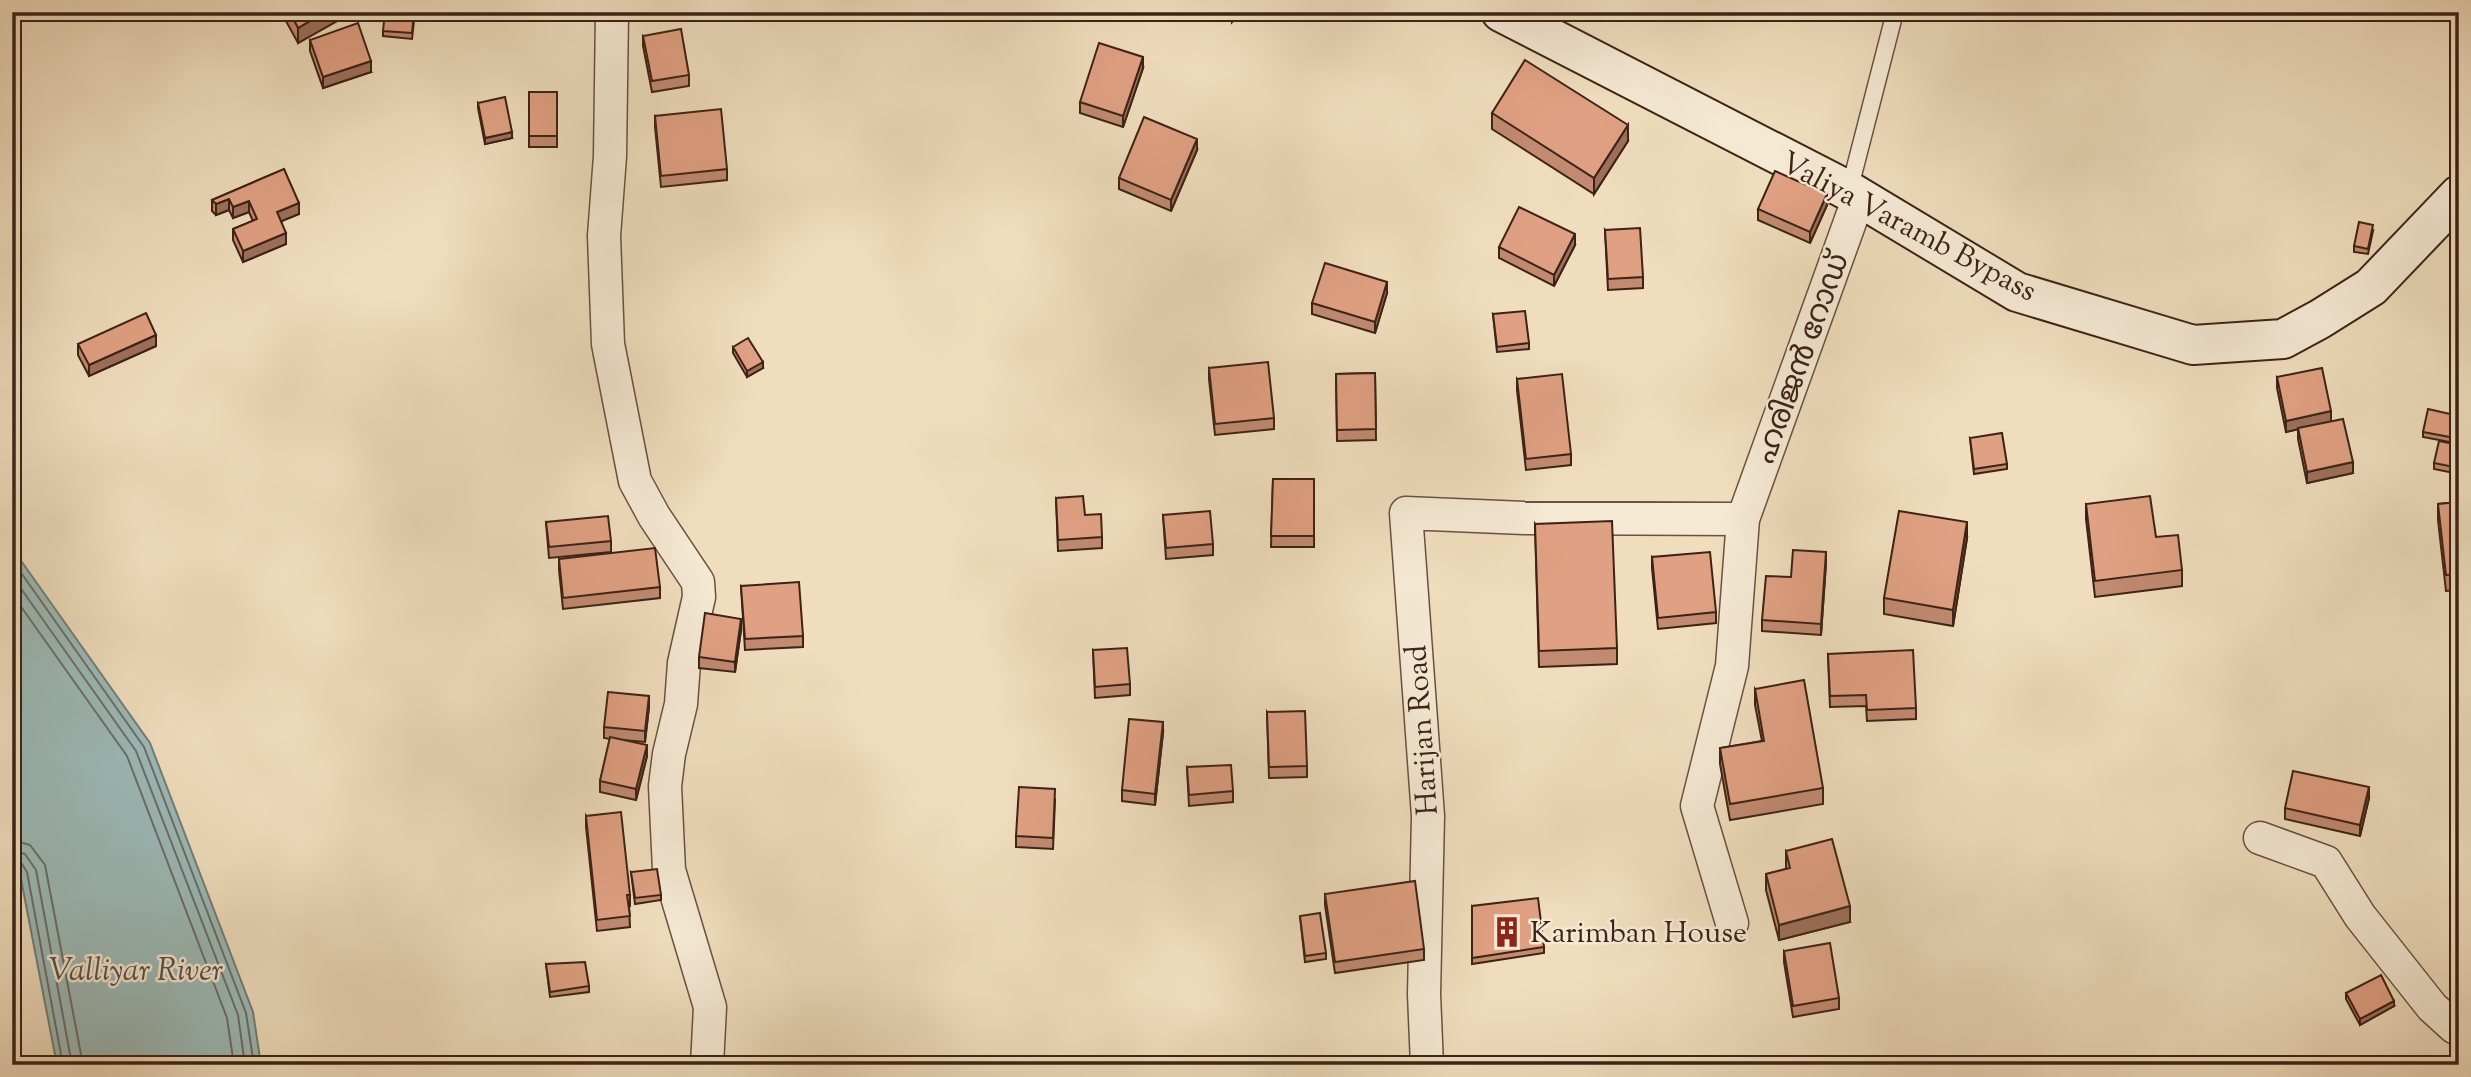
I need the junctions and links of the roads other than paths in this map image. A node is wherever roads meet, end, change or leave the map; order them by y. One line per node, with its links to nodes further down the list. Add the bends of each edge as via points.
1 (612, 12): 10 (street, via 604,236 608,344 635,481 698,582 665,786 668,870 710,1007)
2 (1501, 12): 4 (street, Valiya Varamb Bypass)
3 (1895, 12): 4 (lane)
4 (1854, 194): 5 (street, Valiya Varamb Bypass, via 2017,292 2193,345 2283,339 2320,319 2371,287); 6 (street, ഹരിജൻ റോഡ്)
5 (2459, 195)
6 (1743, 519): 8 (street, ഹരിജൻ റോഡ്, via 1732,666 1697,806); 11 (street, Harijan Road, via 1406,513 1428,816)
7 (2260, 838): 9 (street, via 2326,862 2360,916 2432,1007 2454,1027)
8 (1732, 923)
9 (2459, 1026)
10 (707, 1065)
11 (1427, 1065)

